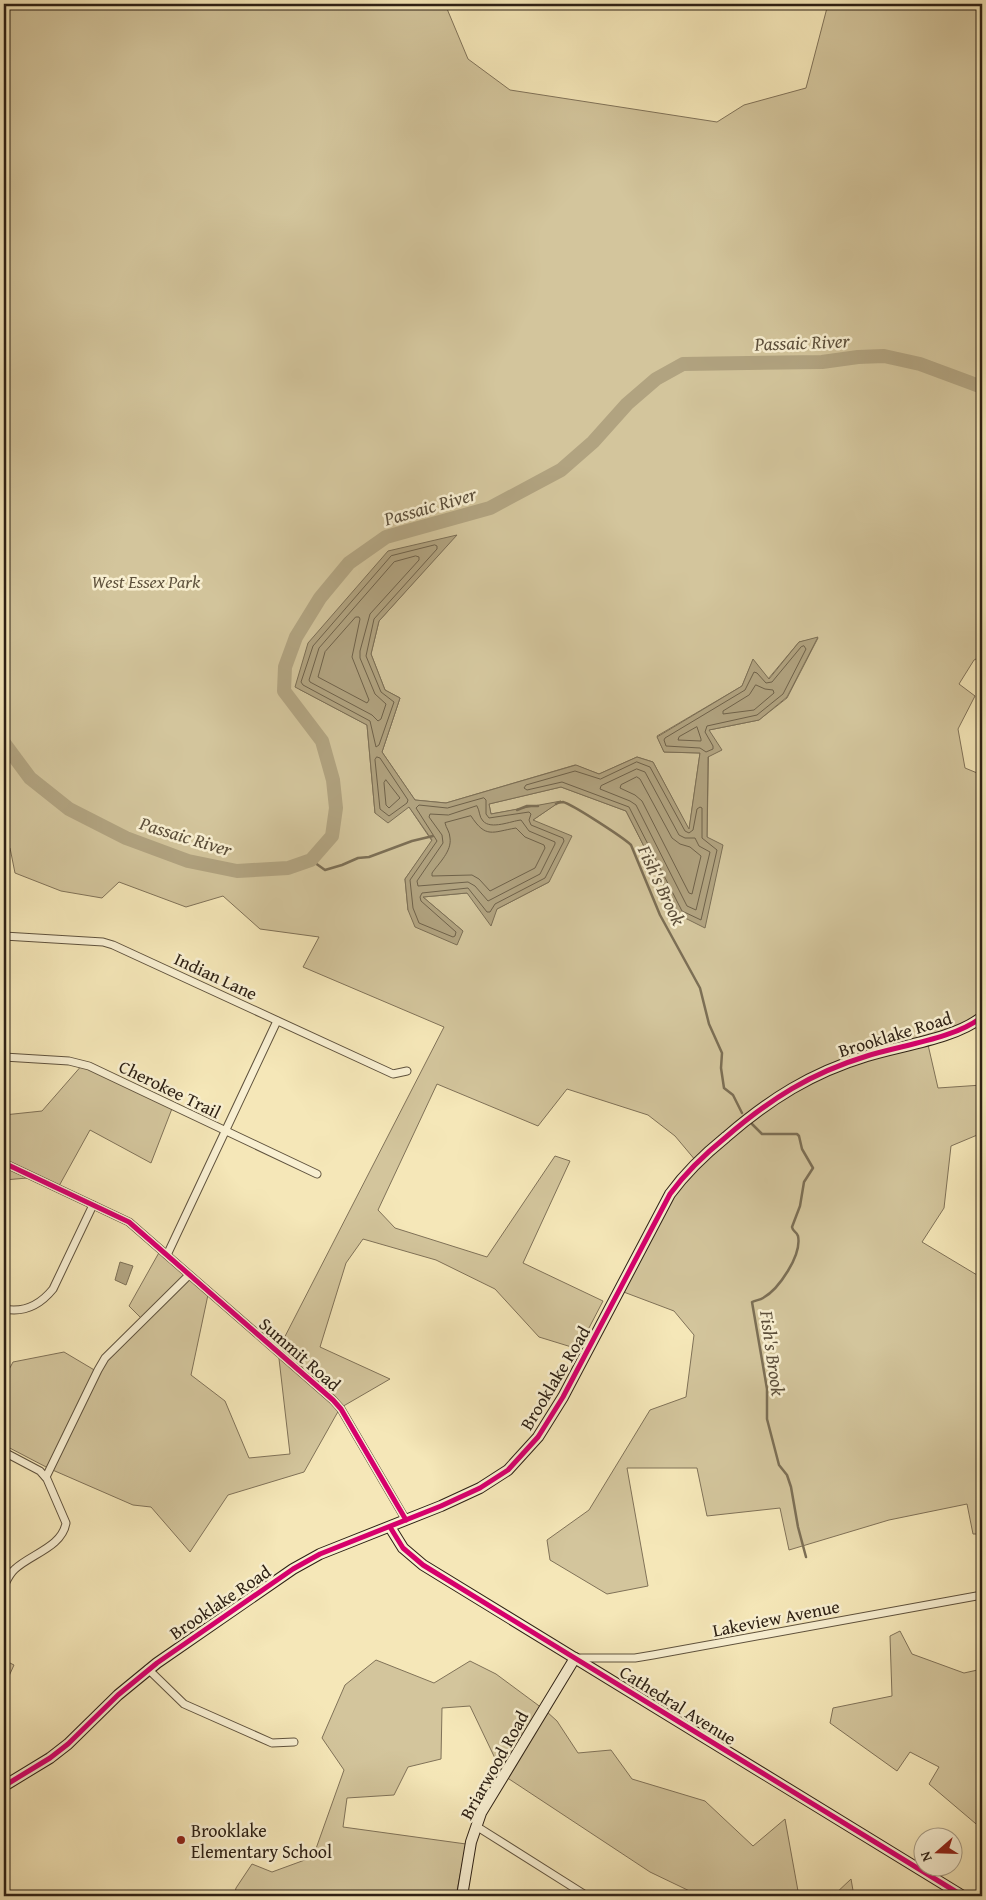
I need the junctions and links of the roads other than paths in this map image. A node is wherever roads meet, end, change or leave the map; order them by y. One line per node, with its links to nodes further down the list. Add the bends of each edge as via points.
1 (4, 936): 3 (street, Indian Lane, via 113,945)
2 (982, 1017): 15 (street, Brooklake Road, via 964,1028 818,1074 768,1103 712,1148 670,1194 563,1397 538,1437 494,1480)
3 (277, 1021): 5 (street, Indian Lane, via 393,1074); 6 (street)
4 (4, 1058): 6 (street, Cherokee Trail, via 79,1063)
5 (407, 1071)
6 (225, 1132): 8 (street, Cherokee Trail); 10 (street)
7 (4, 1163): 9 (street)
8 (317, 1174)
9 (93, 1205): 10 (street, via 129,1222); 12 (street, via 48,1296 24,1309)
10 (167, 1255): 11 (street, Summit Road)
11 (189, 1275): 14 (street, via 105,1358); 15 (street, Summit Road, via 341,1409)
12 (4, 1309)
13 (4, 1452): 14 (street, via 34,1466)
14 (46, 1477): 17 (street, via 65,1518 65,1530 59,1538 14,1570)
15 (406, 1520): 16 (street, Brooklake Road)
16 (390, 1526): 19 (street, Cathedral Avenue, via 403,1548 415,1560); 20 (street, Brooklake Road, via 310,1559)
17 (4, 1586)
18 (982, 1595): 19 (street, Lakeview Avenue, via 635,1658)
19 (575, 1658): 23 (street, Briarwood Road); 26 (street, Cathedral Avenue)
20 (148, 1669): 21 (street, via 184,1704 272,1744); 22 (street, Brooklake Road, via 68,1744)
21 (294, 1742)
22 (4, 1786)
23 (476, 1826): 24 (street, Briarwood Road); 25 (street)
24 (462, 1896)
25 (588, 1896)
26 (963, 1896)

